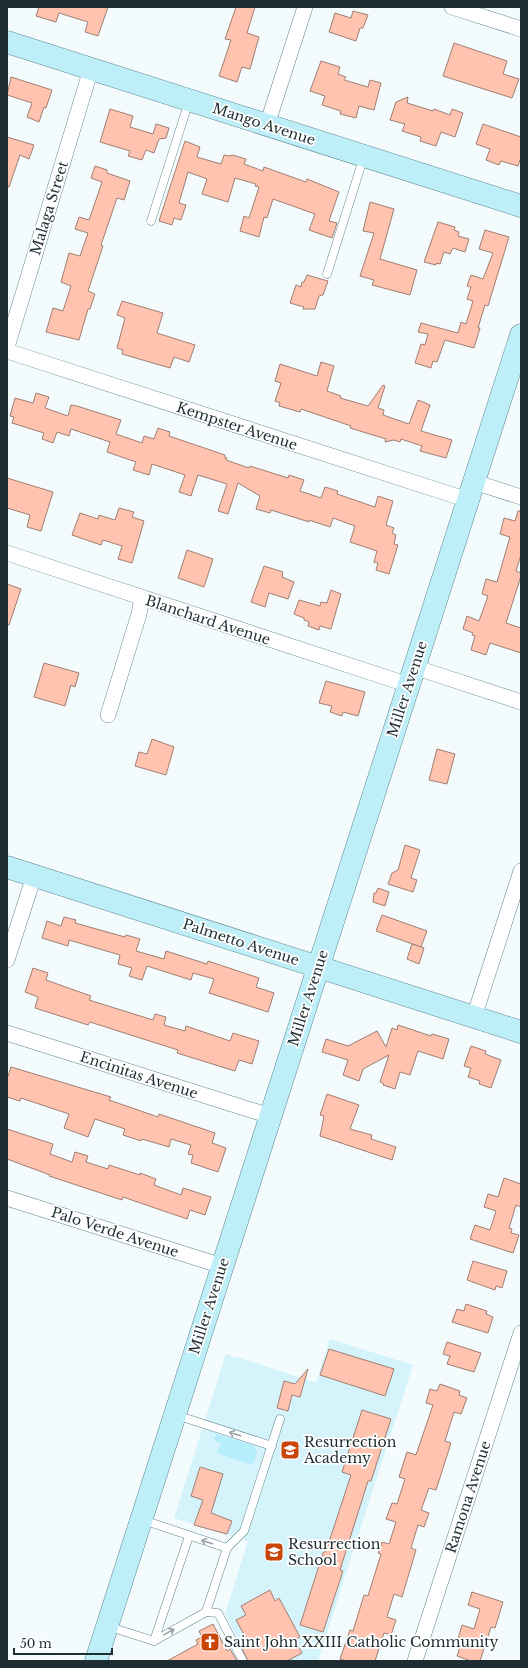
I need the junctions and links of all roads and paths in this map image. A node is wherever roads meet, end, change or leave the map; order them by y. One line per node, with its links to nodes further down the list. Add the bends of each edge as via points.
1 (305, 7): 7 (street)
2 (452, 7): 3 (street)
3 (521, 29)
4 (7, 42): 5 (street, Mango Avenue)
5 (91, 69): 6 (street, Mango Avenue); 13 (street, Malaga Street)
6 (189, 100): 7 (street, Mango Avenue); 10 (lane)
7 (267, 125): 8 (street, Mango Avenue)
8 (364, 156): 9 (street, Mango Avenue); 11 (lane)
9 (521, 206)
10 (151, 221)
11 (327, 274)
12 (521, 335): 15 (street, Miller Avenue)
13 (7, 347)
14 (7, 351): 15 (street, Kempster Avenue)
15 (471, 491): 16 (street, Kempster Avenue); 19 (street, Miller Avenue)
16 (521, 497)
17 (7, 553): 18 (street, Blanchard Avenue)
18 (142, 598): 19 (street, Blanchard Avenue); 21 (street)
19 (412, 676): 20 (street, Blanchard Avenue); 26 (street, Miller Avenue)
20 (521, 702)
21 (108, 715)
22 (7, 867): 24 (street, Palmetto Avenue)
23 (521, 870): 27 (street)
24 (34, 876): 25 (street); 26 (street, Palmetto Avenue)
25 (7, 960)
26 (318, 967): 27 (street, Palmetto Avenue); 30 (street, Miller Avenue)
27 (474, 1017): 28 (street, Palmetto Avenue)
28 (521, 1032)
29 (7, 1033): 30 (street, Encinitas Avenue)
30 (270, 1116): 32 (street, Miller Avenue)
31 (7, 1198): 32 (street, Palo Verde Avenue)
32 (222, 1266): 34 (street, Miller Avenue)
33 (521, 1333): 45 (street, Ramona Avenue)
34 (175, 1414): 36 (lane, one-way to 34); 37 (street, Miller Avenue)
35 (280, 1420): 36 (lane)
36 (272, 1446): 39 (lane, via 244,1531)
37 (141, 1520): 38 (lane); 41 (street, Miller Avenue)
38 (189, 1536): 39 (lane, one-way to 38); 42 (lane)
39 (227, 1548): 40 (lane)
40 (206, 1612): 42 (lane, one-way to 40); 44 (lane, via 218,1613)
41 (107, 1626): 42 (lane); 43 (street, Miller Avenue)
42 (154, 1641)
43 (96, 1661)
44 (243, 1661)
45 (415, 1661)

